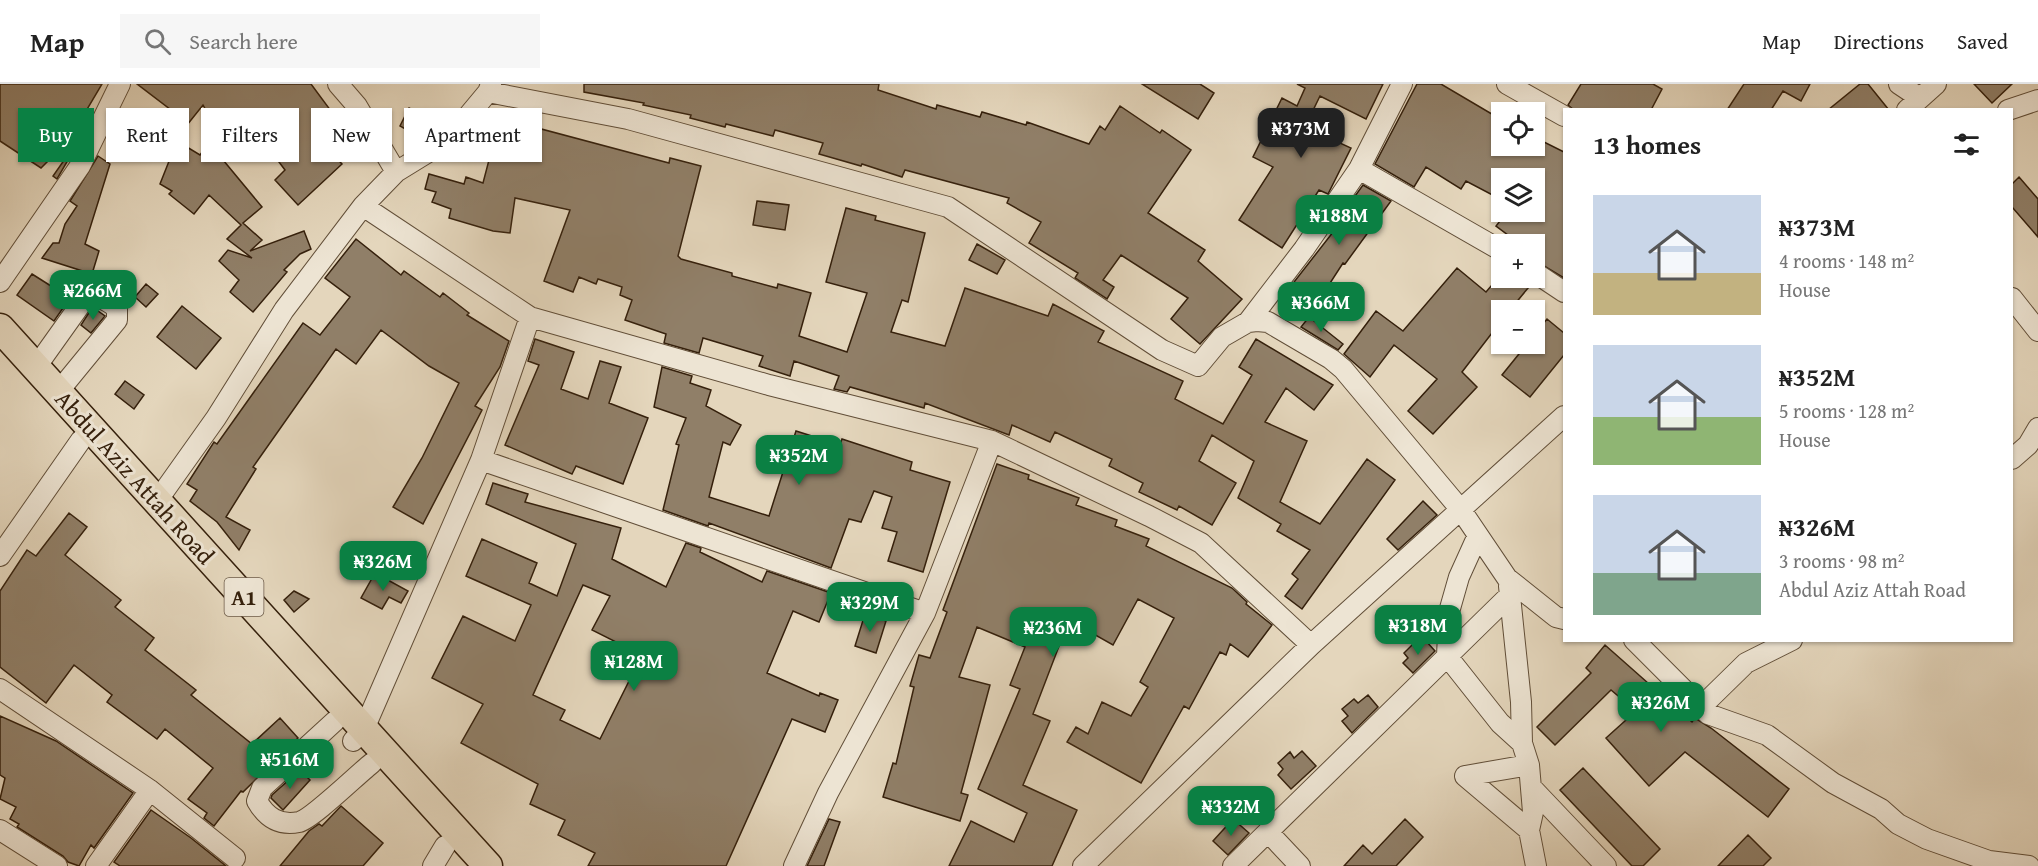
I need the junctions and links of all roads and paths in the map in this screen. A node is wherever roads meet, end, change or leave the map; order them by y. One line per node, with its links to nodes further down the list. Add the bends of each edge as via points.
1 (120, 84): 17 (street, via 80,166)
2 (338, 84): 13 (street, via 357,106)
3 (1402, 84): 12 (street)
4 (1507, 84): 11 (street)
5 (1899, 84): 9 (street)
6 (1936, 84): 9 (street)
7 (490, 88): 13 (street, via 448,140); 21 (street, via 628,119 948,207 1162,350 1198,366 1222,337)
8 (2038, 100): 10 (street)
9 (1913, 106)
10 (2013, 108)
11 (1563, 115)
12 (1359, 169): 15 (street); 21 (street)
13 (396, 172): 14 (street)
14 (363, 206): 20 (street); 33 (street, via 284,310 216,418)
15 (1491, 245)
16 (1545, 279): 18 (street)
17 (0, 282)
18 (1563, 291)
19 (2013, 299): 23 (street)
20 (530, 316): 30 (street, via 769,385); 32 (street)
21 (1248, 322): 34 (street, via 1268,322 1343,369)
22 (0, 328): 25 (highway, Abdul Aziz Attah Road / A1)
23 (2038, 331)
24 (0, 351): 29 (highway, Abdul Aziz Attah Road / A1)
25 (36, 367): 26 (highway, Abdul Aziz Attah Road / A1); 26 (street, via 83,301 92,297 105,299 117,308 117,320)
26 (58, 392): 33 (highway, Abdul Aziz Attah Road / A1)
27 (1563, 417): 34 (street)
28 (2038, 428): 31 (street, via 2028,445)
29 (81, 440): 36 (street); 46 (highway, Abdul Aziz Attah Road / A1)
30 (993, 441): 38 (street); 42 (street, via 1201,543)
31 (2013, 458)
32 (481, 460): 38 (street); 46 (street)
33 (157, 501): 46 (highway, Abdul Aziz Attah Road / A1)
34 (1461, 510): 35 (street); 42 (street)
35 (1478, 536): 37 (street); 43 (street, via 1449,612)
36 (0, 556)
37 (1509, 586): 39 (street); 43 (street); 47 (street)
38 (925, 613): 60 (street, via 828,793)
39 (1563, 619)
40 (1636, 642): 45 (street)
41 (1788, 642): 45 (street, via 1746,663)
42 (1311, 645): 61 (street)
43 (1448, 656): 47 (street, via 1500,723); 54 (street)
44 (0, 689): 51 (street)
45 (1701, 707): 66 (street, via 1708,714 1767,735 1833,783 1927,839 1989,861)
46 (350, 731): 48 (highway, Abdul Aziz Attah Road / A1); 48 (street, via 262,788 257,801 265,815 282,823 301,821); 59 (highway, Abdul Aziz Attah Road / A1)
47 (1522, 743): 49 (street)
48 (372, 763): 56 (highway, Abdul Aziz Attah Road / A1)
49 (1529, 765): 50 (street); 53 (street, via 1465,776)
50 (1531, 787): 53 (street, via 1533,812); 65 (street)
51 (150, 790): 55 (street); 58 (street)
52 (0, 830): 57 (street)
53 (1529, 830): 64 (street)
54 (1268, 832): 62 (street); 63 (street)
55 (235, 858)
56 (447, 859)
57 (57, 866)
58 (96, 866)
59 (488, 866)
60 (794, 866)
61 (1083, 866)
62 (1233, 866)
63 (1300, 866)
64 (1536, 866)
65 (1606, 866)
66 (2029, 866)

